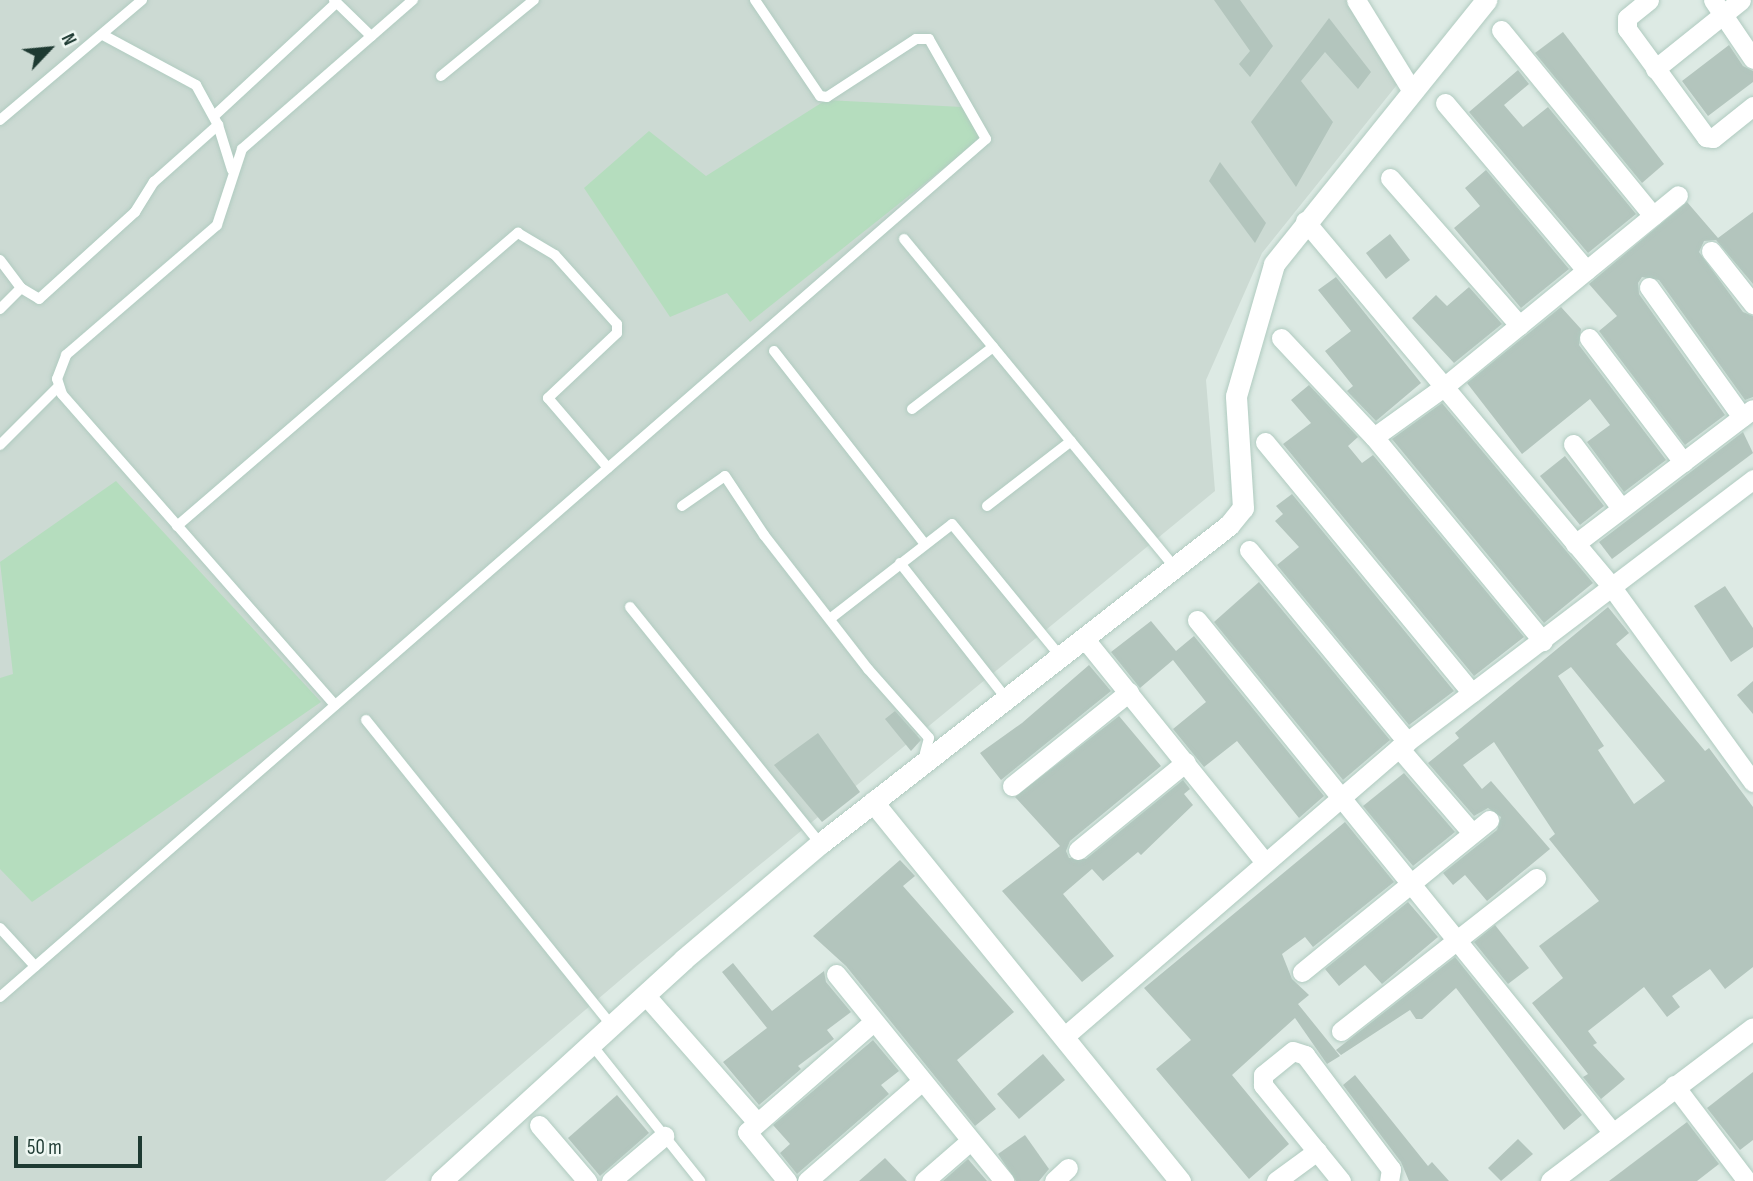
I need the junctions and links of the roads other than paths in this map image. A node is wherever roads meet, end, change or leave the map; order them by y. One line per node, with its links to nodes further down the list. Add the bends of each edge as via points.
1 (142, 0): 12 (lane)
2 (413, 0): 13 (lane)
3 (534, 0): 16 (lane)
4 (755, 0): 50 (lane, via 820,96 827,97 916,39 929,39 986,139)
5 (1356, 0): 17 (street)
6 (1486, 0): 17 (street)
7 (1649, 0): 15 (street, via 1627,18 1626,25)
8 (1741, 0): 10 (street)
9 (335, 1): 13 (lane); 21 (lane)
10 (1718, 7): 14 (street); 15 (street)
11 (1501, 30): 25 (street)
12 (103, 34): 20 (lane); 21 (lane, via 190,80 203,93)
13 (371, 36): 22 (lane, via 242,149)
14 (1753, 60)
15 (1656, 69): 19 (street, via 1710,139)
16 (441, 76)
17 (1412, 91): 26 (street)
18 (1445, 103): 30 (street)
19 (1753, 106)
20 (0, 120)
21 (216, 120): 22 (lane); 32 (lane, via 154,182 135,212 39,299)
22 (232, 170): 40 (lane, via 217,225 66,355 59,366)
23 (1391, 178): 35 (street)
24 (1678, 195): 25 (street)
25 (1653, 215): 30 (street)
26 (1305, 221): 41 (street); 60 (street, via 1274,264 1241,371 1236,396 1243,508 1229,525)
27 (904, 239): 38 (lane)
28 (1711, 251): 33 (street)
29 (0, 260): 32 (lane)
30 (1586, 270): 35 (street)
31 (1649, 287): 43 (street)
32 (22, 288): 34 (lane)
33 (1753, 304)
34 (0, 309)
35 (1519, 325): 41 (street)
36 (1281, 338): 44 (street)
37 (1589, 338): 49 (street)
38 (993, 347): 42 (lane); 45 (lane)
39 (774, 351): 56 (lane)
40 (59, 386): 48 (lane); 55 (lane)
41 (1445, 386): 44 (street); 57 (street)
42 (912, 409)
43 (1747, 413): 49 (street)
44 (1374, 437): 66 (street)
45 (1070, 441): 53 (lane); 60 (lane)
46 (1265, 442): 69 (street)
47 (1573, 444): 54 (street)
48 (0, 445)
49 (1684, 462): 54 (street)
50 (608, 468): 55 (lane, via 548,398 617,333 617,324 555,255 518,233); 71 (lane)
51 (1753, 479): 61 (street)
52 (682, 506): 63 (lane, via 725,477 764,535)
53 (987, 506)
54 (1620, 508): 57 (street)
55 (177, 526): 71 (lane)
56 (924, 543): 59 (lane); 67 (lane, via 955,524)
57 (1575, 544): 61 (street)
58 (1249, 550): 73 (street)
59 (900, 563): 63 (lane); 70 (lane)
60 (1174, 567): 65 (street)
61 (1611, 586): 66 (street); 75 (street)
62 (630, 607): 81 (lane)
63 (831, 618): 77 (lane, via 929,738 926,752)
64 (1197, 620): 78 (street)
65 (1084, 638): 67 (street); 68 (street)
66 (1543, 641): 69 (street)
67 (1060, 656): 70 (street)
68 (1129, 692): 74 (street); 76 (street)
69 (1472, 693): 73 (street)
70 (1005, 697): 77 (street)
71 (335, 705): 88 (lane)
72 (366, 720): 94 (lane)
73 (1403, 746): 78 (street); 80 (street)
74 (1186, 762): 82 (street); 83 (street)
75 (1753, 782)
76 (1012, 786)
77 (873, 799): 81 (street); 97 (street)
78 (1340, 800): 83 (street); 85 (street)
79 (1489, 820): 80 (street)
80 (1472, 833): 85 (street)
81 (821, 844): 92 (street, via 684,959)
82 (1078, 850)
83 (1264, 861): 97 (street)
84 (1536, 878): 87 (street)
85 (1408, 883): 87 (street); 89 (street)
86 (0, 928): 88 (lane)
87 (1458, 938): 96 (street); 103 (street)
88 (35, 967): 91 (lane)
89 (1302, 972)
90 (836, 974): 93 (street)
91 (0, 997)
92 (647, 997): 94 (street); 101 (street)
93 (872, 1023): 99 (street); 101 (street)
94 (613, 1027): 98 (street)
95 (1753, 1028): 100 (street)
96 (1341, 1031)
97 (1065, 1036): 115 (street)
98 (592, 1045): 104 (lane); 107 (street)
99 (921, 1082): 105 (street); 112 (street)
100 (1674, 1085): 103 (street); 120 (street)
101 (757, 1122): 111 (street, via 747,1132)
102 (539, 1125): 108 (street)
103 (1613, 1133): 119 (street)
104 (664, 1136): 109 (street); 110 (lane)
105 (970, 1141): 113 (street); 114 (street)
106 (1317, 1151): 116 (street); 117 (street); 118 (street, via 1263,1084 1263,1075 1293,1051 1305,1055 1391,1169)
107 (441, 1181)
108 (587, 1181)
109 (611, 1181)
110 (700, 1181)
111 (787, 1181)
112 (807, 1181)
113 (924, 1181)
114 (1004, 1181)
115 (1180, 1181)
116 (1276, 1181)
117 (1341, 1181)
118 (1389, 1181)
119 (1551, 1181)
120 (1747, 1181)

